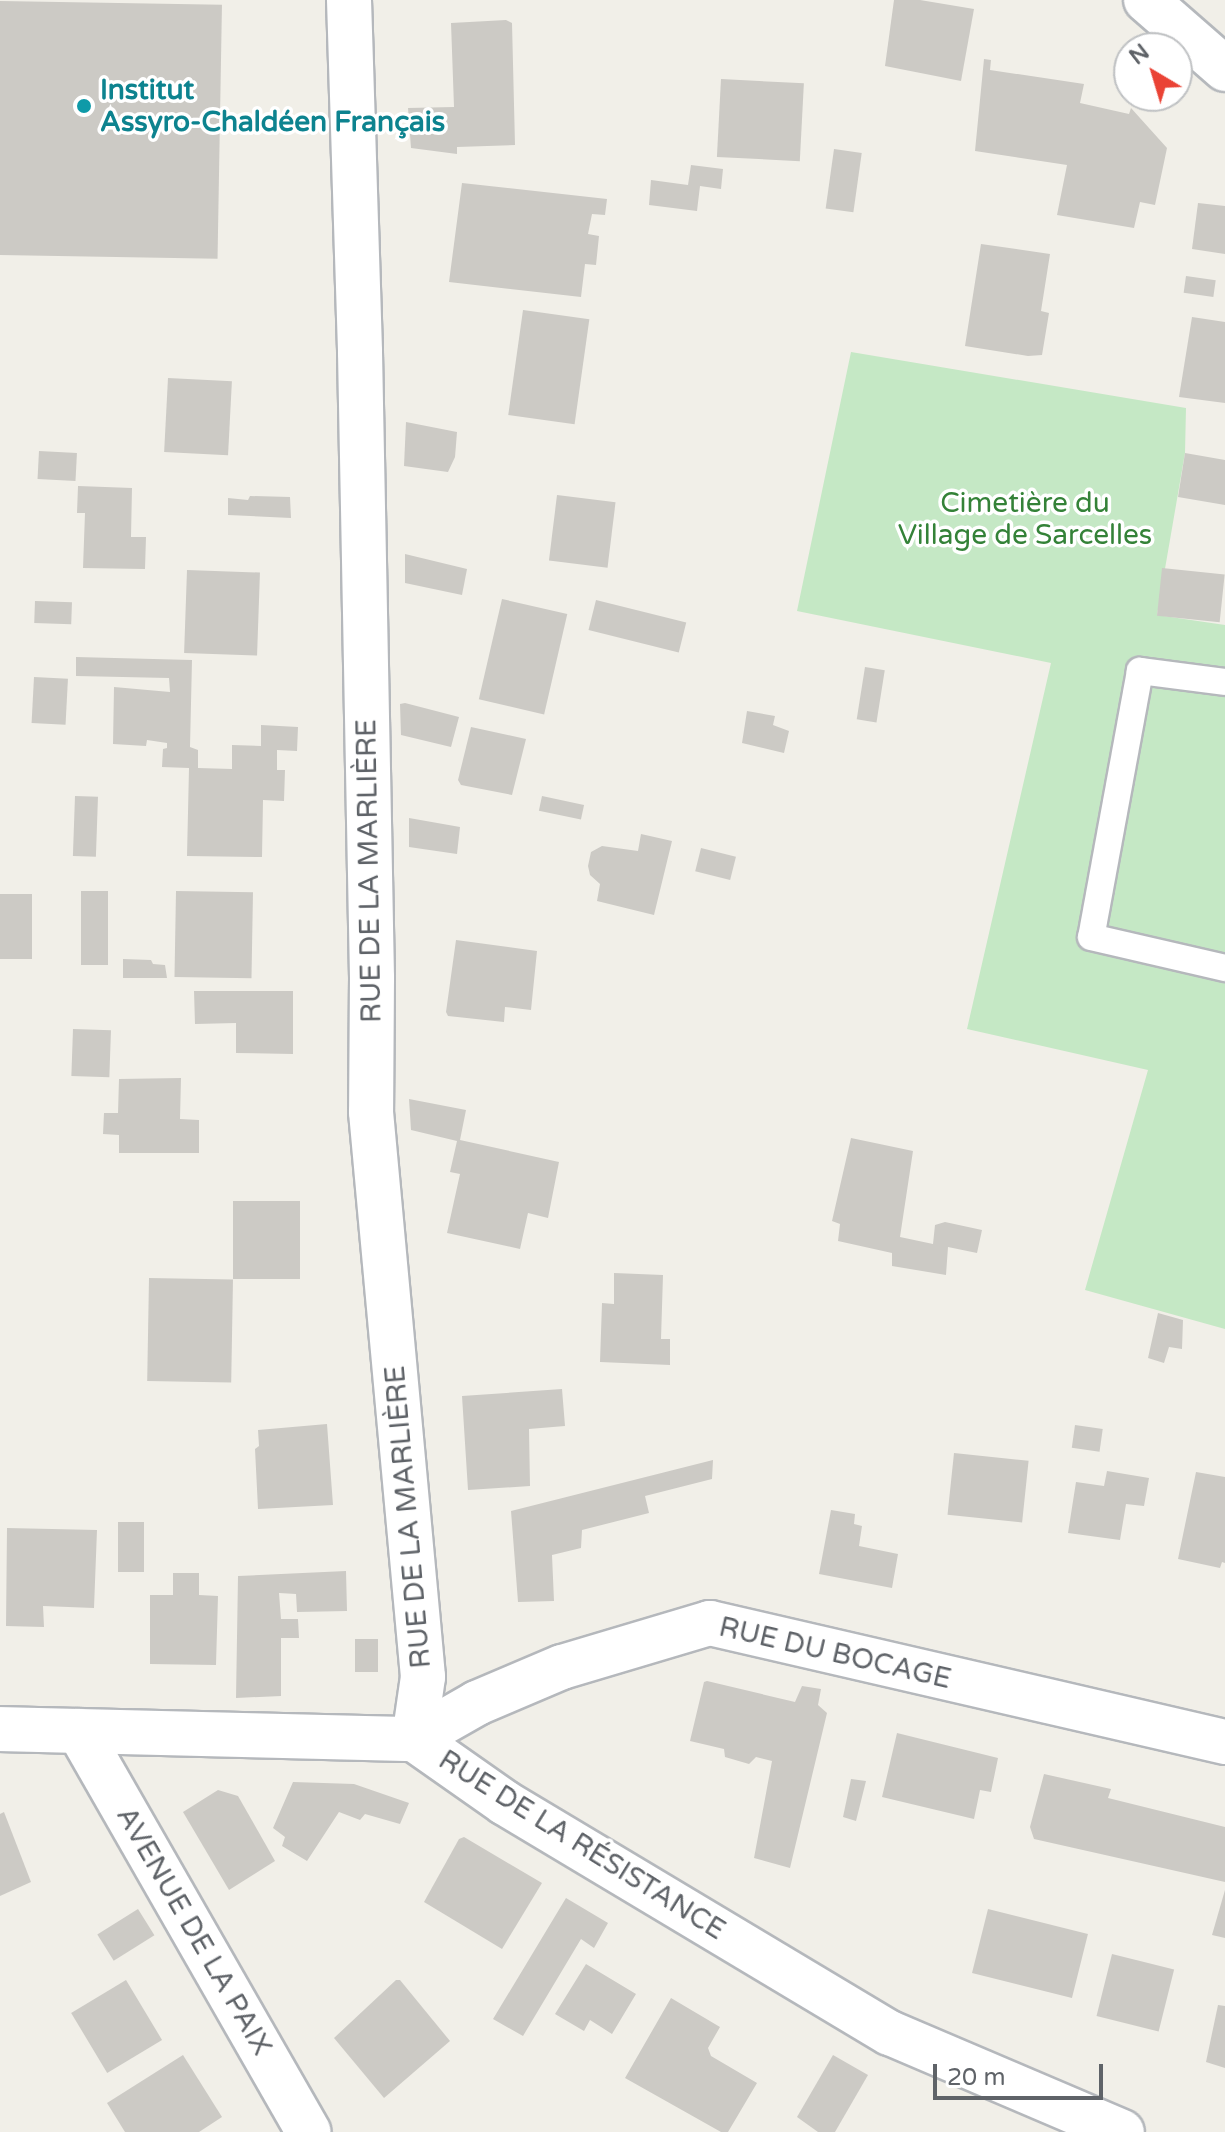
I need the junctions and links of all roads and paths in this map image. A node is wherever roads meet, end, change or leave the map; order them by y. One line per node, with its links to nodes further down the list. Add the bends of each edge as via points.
1 (349, 0): 8 (street, RUE DE LA MARLIÈRE, via 361,367 371,1112 423,1677)
2 (1146, 0): 3 (street)
3 (1225, 69)
4 (1225, 682): 5 (lane, via 1140,671 1091,937)
5 (1225, 968)
6 (0, 1729): 7 (street, RUE DE LA RÉSISTANCE)
7 (79, 1731): 8 (street, RUE DE LA RÉSISTANCE); 10 (street, AVENUE DE LA PAIX)
8 (414, 1739): 9 (street, RUE DU BOCAGE, via 477,1703 562,1667 710,1623); 11 (street, RUE DE LA RÉSISTANCE, via 505,1803 890,2033)
9 (1225, 1742)
10 (309, 2132)
11 (1122, 2132)

